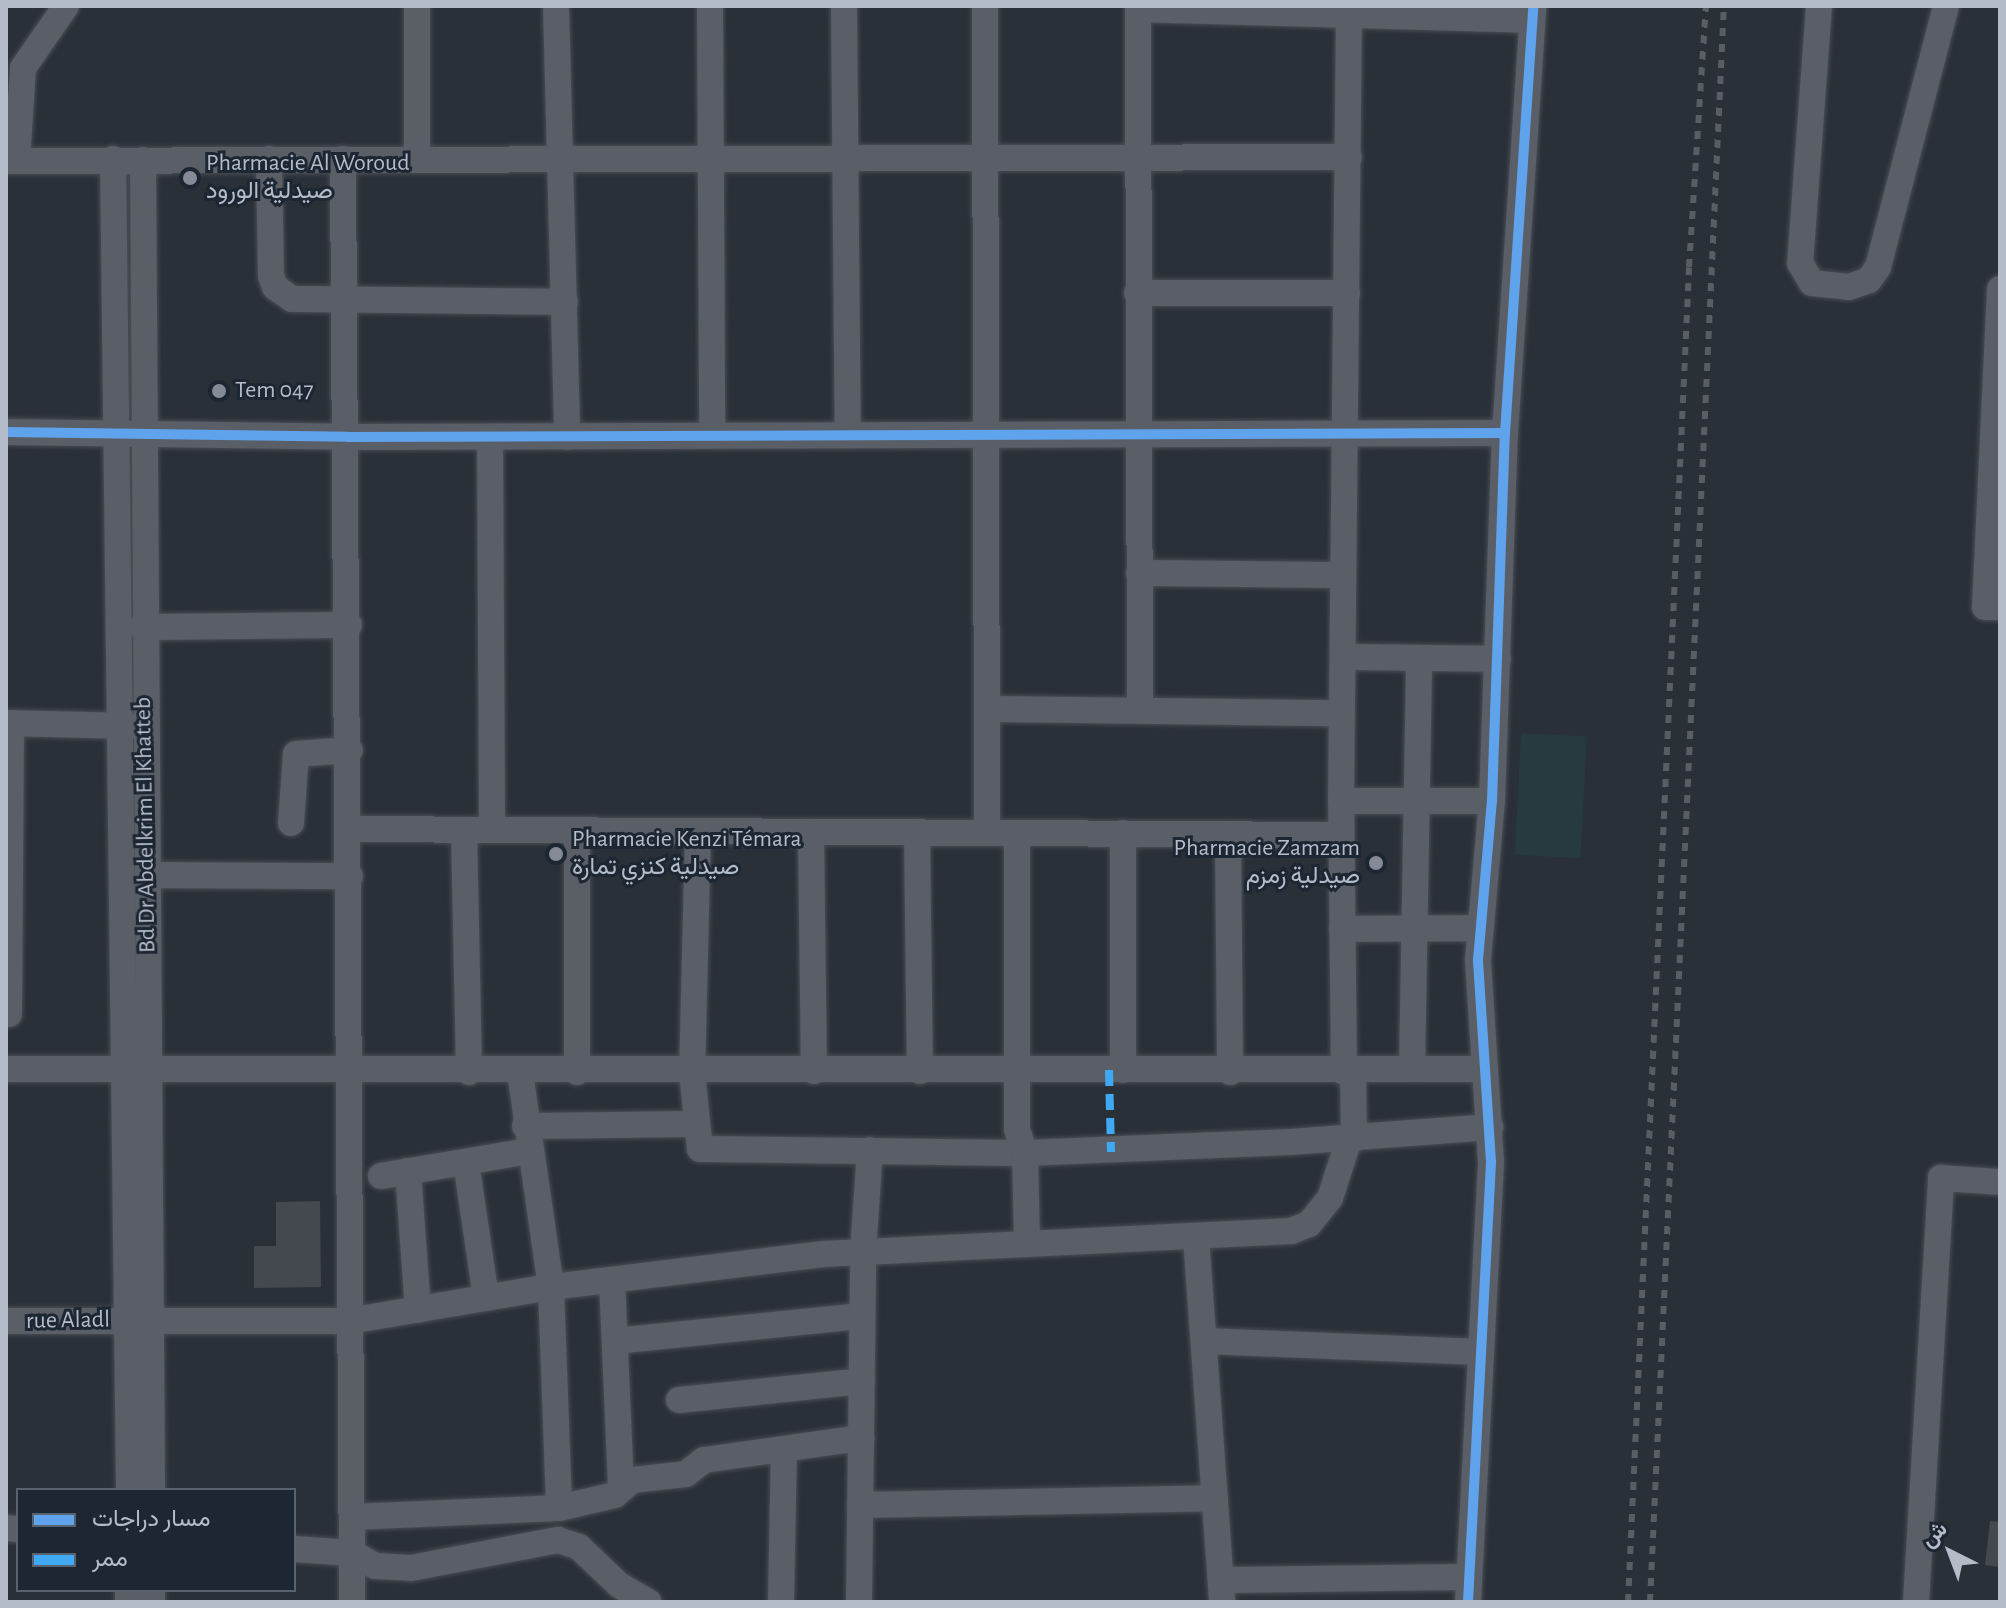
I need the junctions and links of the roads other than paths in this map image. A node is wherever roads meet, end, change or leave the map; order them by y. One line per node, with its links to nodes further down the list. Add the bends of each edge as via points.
1 (66, 6): 23 (street, via 23,68)
2 (417, 6): 13 (street)
3 (556, 6): 14 (street)
4 (710, 6): 12 (street)
5 (844, 6): 15 (street)
6 (985, 6): 16 (street)
7 (1819, 6): 8 (street, via 1800,263 1812,283 1849,287 1869,280 1878,267)
8 (1946, 6)
9 (1138, 8): 10 (street); 17 (street)
10 (1348, 11): 11 (street); 18 (street, rue Aladl)
11 (1533, 13): 36 (street)
12 (711, 156): 14 (street); 15 (street); 33 (street)
13 (417, 157): 14 (street); 21 (street)
14 (562, 157): 28 (street)
15 (845, 157): 16 (street); 34 (street)
16 (985, 157): 17 (street); 37 (street)
17 (1135, 157): 18 (street); 25 (street)
18 (1349, 157): 26 (street, rue Aladl)
19 (113, 159): 22 (street); 23 (street); 32 (street)
20 (269, 159): 21 (street); 22 (street); 27 (street, via 275,287 292,299)
21 (343, 159): 27 (street)
22 (143, 160): 29 (street, Bd Dr Abdelkrim El Khatteb)
23 (12, 161)
24 (2000, 289): 43 (street, via 1985,607)
25 (1137, 293): 26 (street); 35 (street)
26 (1347, 293): 31 (street, rue Aladl)
27 (346, 301): 28 (street); 38 (street)
28 (565, 302): 40 (street)
29 (143, 431): 32 (street); 38 (street); 45 (street, Bd Dr Abdelkrim El Khatteb)
30 (6, 432): 32 (street)
31 (1345, 432): 35 (street); 36 (street); 42 (street, rue Aladl)
32 (115, 433): 53 (street)
33 (712, 433): 34 (street); 40 (street)
34 (848, 433): 37 (street)
35 (1136, 433): 37 (street); 41 (street)
36 (1505, 433): 48 (street)
37 (985, 436): 49 (street)
38 (348, 437): 39 (street); 44 (street)
39 (490, 437): 40 (street); 62 (street)
40 (567, 437)
41 (1139, 573): 42 (street); 50 (street)
42 (1343, 575): 46 (street, rue Aladl)
43 (2000, 607)
44 (349, 625): 45 (street); 55 (street)
45 (142, 627): 54 (street, Bd Dr Abdelkrim El Khatteb)
46 (1344, 657): 47 (street); 51 (street, rue Aladl)
47 (1419, 658): 48 (street); 57 (street)
48 (1498, 659): 58 (street)
49 (989, 709): 50 (street); 67 (street)
50 (1140, 709): 51 (street)
51 (1341, 713): 56 (street, rue Aladl)
52 (9, 723): 53 (street); 74 (street)
53 (116, 726): 54 (street); 80 (street)
54 (144, 726): 72 (street, Bd Dr Abdelkrim El Khatteb)
55 (350, 750): 59 (street, via 296,754); 60 (street)
56 (1341, 801): 57 (street); 71 (street, rue Aladl)
57 (1415, 801): 58 (street); 77 (street)
58 (1492, 801): 75 (street)
59 (291, 823)
60 (350, 829): 61 (street); 73 (street)
61 (464, 830): 62 (street); 87 (street)
62 (492, 830): 63 (street)
63 (577, 831): 64 (street); 89 (street)
64 (698, 831): 65 (street); 90 (street)
65 (811, 832): 66 (street); 84 (street)
66 (917, 833): 67 (street); 85 (street)
67 (987, 833): 68 (street)
68 (1017, 833): 69 (street); 86 (street)
69 (1123, 833): 70 (street); 83 (street)
70 (1228, 834): 71 (street); 91 (street)
71 (1341, 835): 76 (street, rue Aladl)
72 (147, 875): 73 (street); 80 (street, Bd Dr Abdelkrim El Khatteb)
73 (350, 876): 93 (street)
74 (8, 914): 78 (street)
75 (1481, 928): 77 (street); 82 (street)
76 (1342, 929): 77 (street); 92 (street, rue Aladl)
77 (1412, 932): 81 (street)
78 (9, 1014)
79 (6, 1069): 80 (street)
80 (138, 1069): 93 (street); 112 (street)
81 (1412, 1069): 82 (street); 92 (street)
82 (1483, 1069): 95 (street)
83 (1123, 1070): 86 (street); 91 (street)
84 (814, 1071): 85 (street); 90 (street)
85 (920, 1071): 86 (street)
86 (1018, 1071): 99 (street, via 1017,1129)
87 (469, 1072): 88 (street); 93 (street)
88 (520, 1072): 89 (street); 96 (street)
89 (577, 1072): 90 (street)
90 (692, 1072): 94 (street)
91 (1230, 1072): 92 (street)
92 (1349, 1072): 97 (street, rue Aladl)
93 (352, 1073): 114 (street)
94 (696, 1124): 96 (street); 98 (street, via 697,1143 710,1152)
95 (1490, 1127): 97 (street); 117 (street)
96 (527, 1139): 100 (street); 108 (street)
97 (1351, 1139): 99 (street); 104 (street, rue Aladl, via 1330,1198 1309,1224 1283,1232)
98 (870, 1150): 99 (street); 106 (street)
99 (1025, 1153): 105 (street)
100 (466, 1162): 101 (street); 109 (street)
101 (408, 1171): 102 (street); 110 (street)
102 (381, 1176)
103 (2000, 1182): 137 (street, via 1941,1178)
104 (1196, 1237): 105 (street, rue Aladl); 116 (street)
105 (1027, 1244): 106 (street, rue Aladl)
106 (863, 1252): 107 (street, rue Aladl); 111 (street)
107 (612, 1280): 108 (street, rue Aladl); 115 (street)
108 (551, 1287): 109 (street, rue Aladl); 127 (street)
109 (486, 1298): 110 (street, rue Aladl)
110 (418, 1310): 114 (street, rue Aladl)
111 (862, 1316): 115 (street); 118 (street)
112 (141, 1320): 113 (street, rue Aladl); 114 (street, rue Aladl); 123 (street); 124 (street)
113 (6, 1321)
114 (349, 1321): 128 (street)
115 (615, 1341): 122 (street)
116 (1205, 1341): 117 (street); 125 (street)
117 (1481, 1352): 131 (street)
118 (862, 1381): 119 (street); 120 (street)
119 (679, 1400)
120 (861, 1438): 121 (street); 126 (street)
121 (784, 1451): 122 (street, via 704,1460 686,1474 632,1480); 135 (street)
122 (621, 1487): 127 (street, via 615,1495)
123 (129, 1488)
124 (152, 1488)
125 (1215, 1498): 126 (street); 132 (street)
126 (860, 1505): 136 (street)
127 (559, 1508): 128 (street)
128 (352, 1517): 130 (street)
129 (296, 1549): 130 (street)
130 (352, 1553): 133 (street); 134 (street, via 375,1566 411,1568 558,1540 579,1547 619,1585)
131 (1469, 1590): 132 (street)
132 (1221, 1591)
133 (352, 1602)
134 (648, 1602)
135 (781, 1602)
136 (859, 1602)
137 (1916, 1602)

